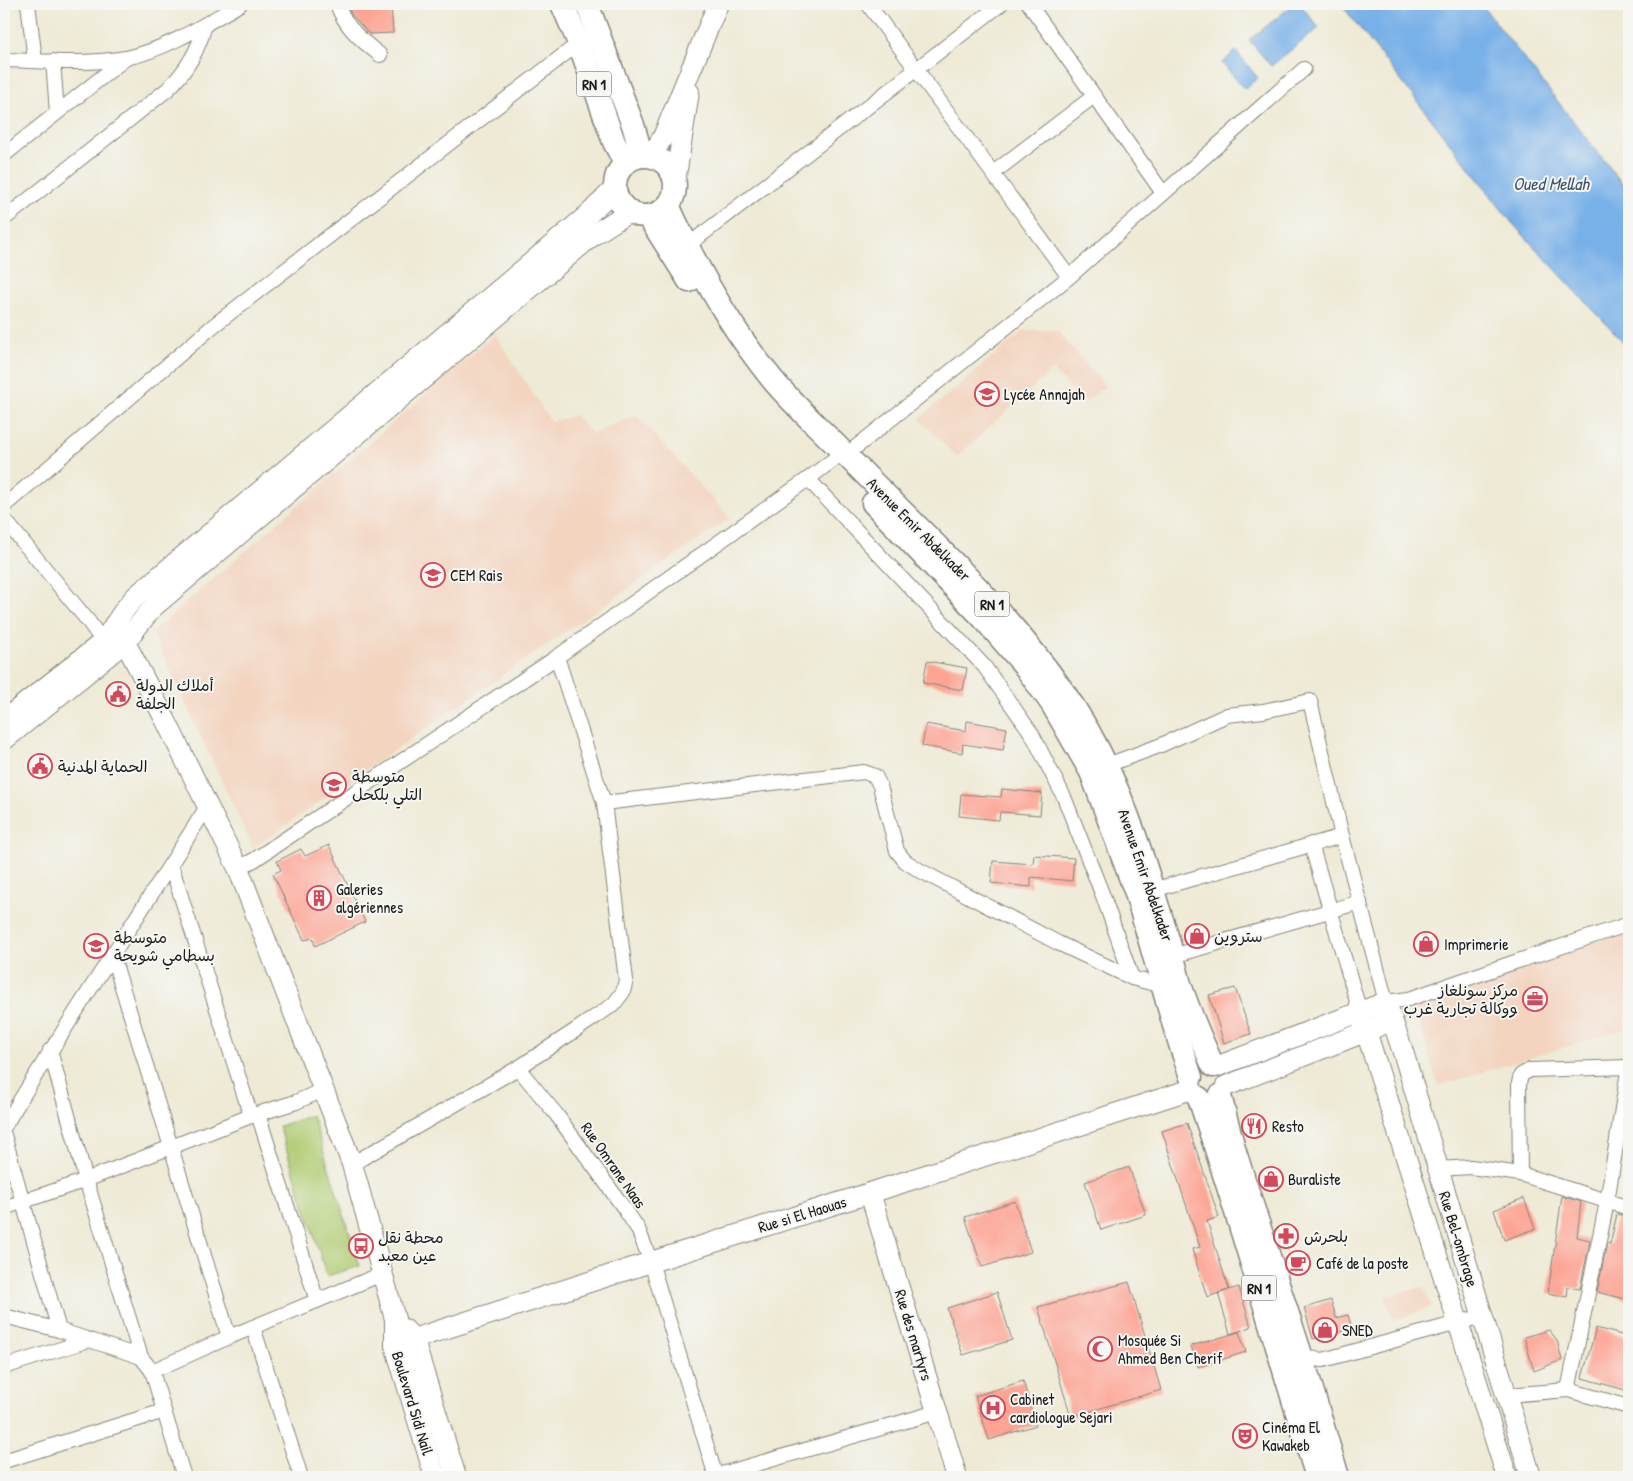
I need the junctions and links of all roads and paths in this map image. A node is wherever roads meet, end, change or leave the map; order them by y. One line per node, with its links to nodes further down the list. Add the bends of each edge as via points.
1 (28, 4): 15 (street)
2 (240, 4): 10 (street)
3 (337, 4): 12 (street, via 350,29)
4 (562, 4): 11 (main road, RN 1)
5 (587, 4): 23 (main road, RN 1, via 633,125)
6 (718, 4): 17 (main road)
7 (868, 4): 18 (street)
8 (1001, 4): 18 (street)
9 (1028, 4): 20 (street)
10 (205, 25): 13 (street); 30 (street, via 192,60 168,89)
11 (579, 43): 23 (main road, RN 1, via 614,142); 35 (street, via 213,326)
12 (380, 55)
13 (126, 58): 16 (street); 21 (street)
14 (4, 60): 15 (street)
15 (34, 60): 16 (street)
16 (53, 61): 21 (street)
17 (693, 66): 23 (main road, via 663,137); 25 (main road)
18 (916, 69): 24 (street); 31 (street)
19 (1304, 69): 27 (street)
20 (1094, 96): 24 (street); 27 (street)
21 (57, 112): 22 (street)
22 (4, 155)
23 (640, 159): 25 (main road, via 660,160 672,173); 26 (main road, via 619,170)
24 (993, 174): 32 (street)
25 (675, 182): 28 (main road)
26 (615, 188): 29 (main road, via 622,205); 37 (main road, via 589,214 136,596)
27 (1163, 193): 32 (street)
28 (668, 206): 29 (main road, via 662,211); 31 (main road, Avenue Emir Abdelkader / RN 1)
29 (639, 214): 33 (main road, Avenue Emir Abdelkader / RN 1, via 724,338 778,402); 39 (main road, via 593,235 153,607)
30 (4, 219)
31 (687, 246): 33 (main road, Avenue Emir Abdelkader / RN 1, via 726,317 773,380)
32 (1069, 277): 33 (street)
33 (839, 458): 34 (street); 43 (main road, Avenue Emir Abdelkader / RN 1, via 938,547 996,608 1064,692); 57 (main road, Avenue Emir Abdelkader / RN 1, via 1023,664 1052,704 1091,772)
34 (808, 479): 40 (street); 56 (street, via 984,666 1032,734 1064,797)
35 (4, 506)
36 (4, 520): 38 (street)
37 (114, 625): 38 (main road); 39 (main road)
38 (103, 642): 41 (main road)
39 (125, 642): 42 (main road); 45 (main road)
40 (558, 657): 44 (street); 49 (street)
41 (4, 720)
42 (4, 740)
43 (1106, 765): 46 (street, via 1159,746 1227,715 1310,701); 50 (main road, Avenue Emir Abdelkader / RN 1)
44 (604, 803): 56 (street, via 864,772 875,776 880,786 897,851 905,861 1058,943); 64 (street, via 626,980 623,992 614,1004)
45 (208, 805): 48 (street); 49 (main road)
46 (1342, 836): 47 (street); 51 (street)
47 (1311, 844): 50 (street); 52 (street)
48 (170, 865): 54 (street); 67 (street)
49 (238, 868): 66 (main road)
50 (1153, 890): 55 (main road, Avenue Emir Abdelkader / RN 1)
51 (1360, 902): 52 (street); 59 (street)
52 (1330, 911): 55 (street); 60 (street)
53 (1629, 924): 58 (street)
54 (112, 954): 62 (street); 70 (street)
55 (1173, 956): 57 (main road, Avenue Emir Abdelkader / RN 1)
56 (1132, 978): 57 (street)
57 (1171, 984): 65 (main road, Avenue Emir Abdelkader / RN 1, via 1175,1029)
58 (1409, 999): 59 (street); 59 (street)
59 (1389, 1011): 60 (main road); 61 (main road); 72 (main road, Rue Bel-ombrage)
60 (1360, 1012): 61 (main road, Rue Bel-ombrage); 65 (main road)
61 (1365, 1032): 65 (main road); 85 (main road, Rue Bel-ombrage)
62 (50, 1050): 68 (street); 74 (street)
63 (1629, 1066): 73 (street, via 1530,1070 1521,1075); 77 (street)
64 (518, 1068): 71 (street); 80 (street, Rue Omrane Naas, via 556,1114 624,1208 638,1229)
65 (1208, 1083): 75 (main road, Rue si El Haouas); 92 (main road, Avenue Emir Abdelkader / RN 1, via 1238,1161)
66 (323, 1090): 67 (street); 71 (main road)
67 (255, 1115): 70 (street); 82 (street)
68 (4, 1127)
69 (4, 1135): 76 (street)
70 (169, 1147): 74 (street); 88 (street)
71 (352, 1164): 81 (main road)
72 (1437, 1169): 73 (street, via 1471,1166); 84 (main road, Rue Bel-ombrage)
73 (1520, 1174): 77 (street)
74 (86, 1180): 76 (street); 91 (street)
75 (870, 1194): 80 (main road, Rue si El Haouas); 99 (main road, Rue des martyrs)
76 (22, 1201): 78 (street); 87 (street)
77 (1607, 1202): 79 (street); 95 (street)
78 (4, 1208)
79 (1629, 1208)
80 (651, 1262): 90 (main road, Rue si El Haouas); 101 (street, Rue Omrane Naas)
81 (382, 1274): 82 (street); 90 (main road, Boulevard Sidi Nail)
82 (317, 1301): 86 (street)
83 (4, 1316): 87 (street)
84 (1483, 1316): 85 (street); 96 (main road, Rue Bel-ombrage)
85 (1459, 1323): 92 (street); 109 (main road, Rue Bel-ombrage)
86 (253, 1327): 88 (street); 103 (street)
87 (59, 1330): 89 (street)
88 (229, 1337): 94 (street)
89 (89, 1340): 91 (street); 93 (street)
90 (404, 1342): 104 (main road, Boulevard Sidi Nail); 105 (main road, Boulevard Sidi Nail)
91 (141, 1357): 94 (street)
92 (1300, 1366): 107 (main road, Avenue Emir Abdelkader / RN 1); 108 (main road, Avenue Emir Abdelkader / RN 1)
93 (4, 1367)
94 (152, 1371): 98 (street)
95 (1568, 1390): 96 (street); 97 (street)
96 (1507, 1395): 110 (main road, Rue Bel-ombrage)
97 (1629, 1407)
98 (164, 1411): 100 (street); 102 (street)
99 (937, 1412): 101 (street); 106 (main road, Rue des martyrs)
100 (4, 1461)
101 (715, 1476)
102 (184, 1477)
103 (301, 1477)
104 (435, 1477)
105 (456, 1477)
106 (957, 1477)
107 (1317, 1477)
108 (1338, 1477)
109 (1507, 1477)
110 (1531, 1477)

